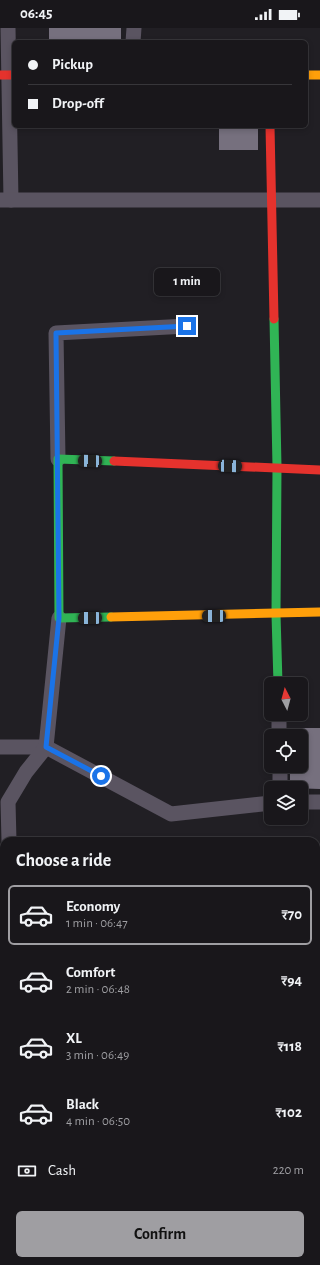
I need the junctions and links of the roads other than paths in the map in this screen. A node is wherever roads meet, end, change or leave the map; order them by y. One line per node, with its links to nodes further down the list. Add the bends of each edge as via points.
1 (8, 28): 4 (street)
2 (134, 28): 3 (street)
3 (134, 40)
4 (8, 75): 8 (street)
5 (308, 75): 6 (street)
6 (320, 75)
7 (270, 128): 10 (street)
8 (6, 200): 10 (street)
9 (320, 200): 10 (street)
10 (270, 201): 13 (street)
11 (187, 326): 12 (street, via 56,333)
12 (58, 460): 13 (street); 17 (street)
13 (277, 467): 14 (street); 16 (street)
14 (320, 470)
15 (320, 612): 16 (street)
16 (276, 614): 17 (street); 18 (street)
17 (59, 618): 20 (street)
18 (278, 677)
19 (0, 747): 20 (street)
20 (46, 747): 23 (street, via 171,814); 24 (street, via 26,772 8,802)
21 (308, 802): 22 (street)
22 (320, 802)
23 (264, 804)
24 (9, 837)

